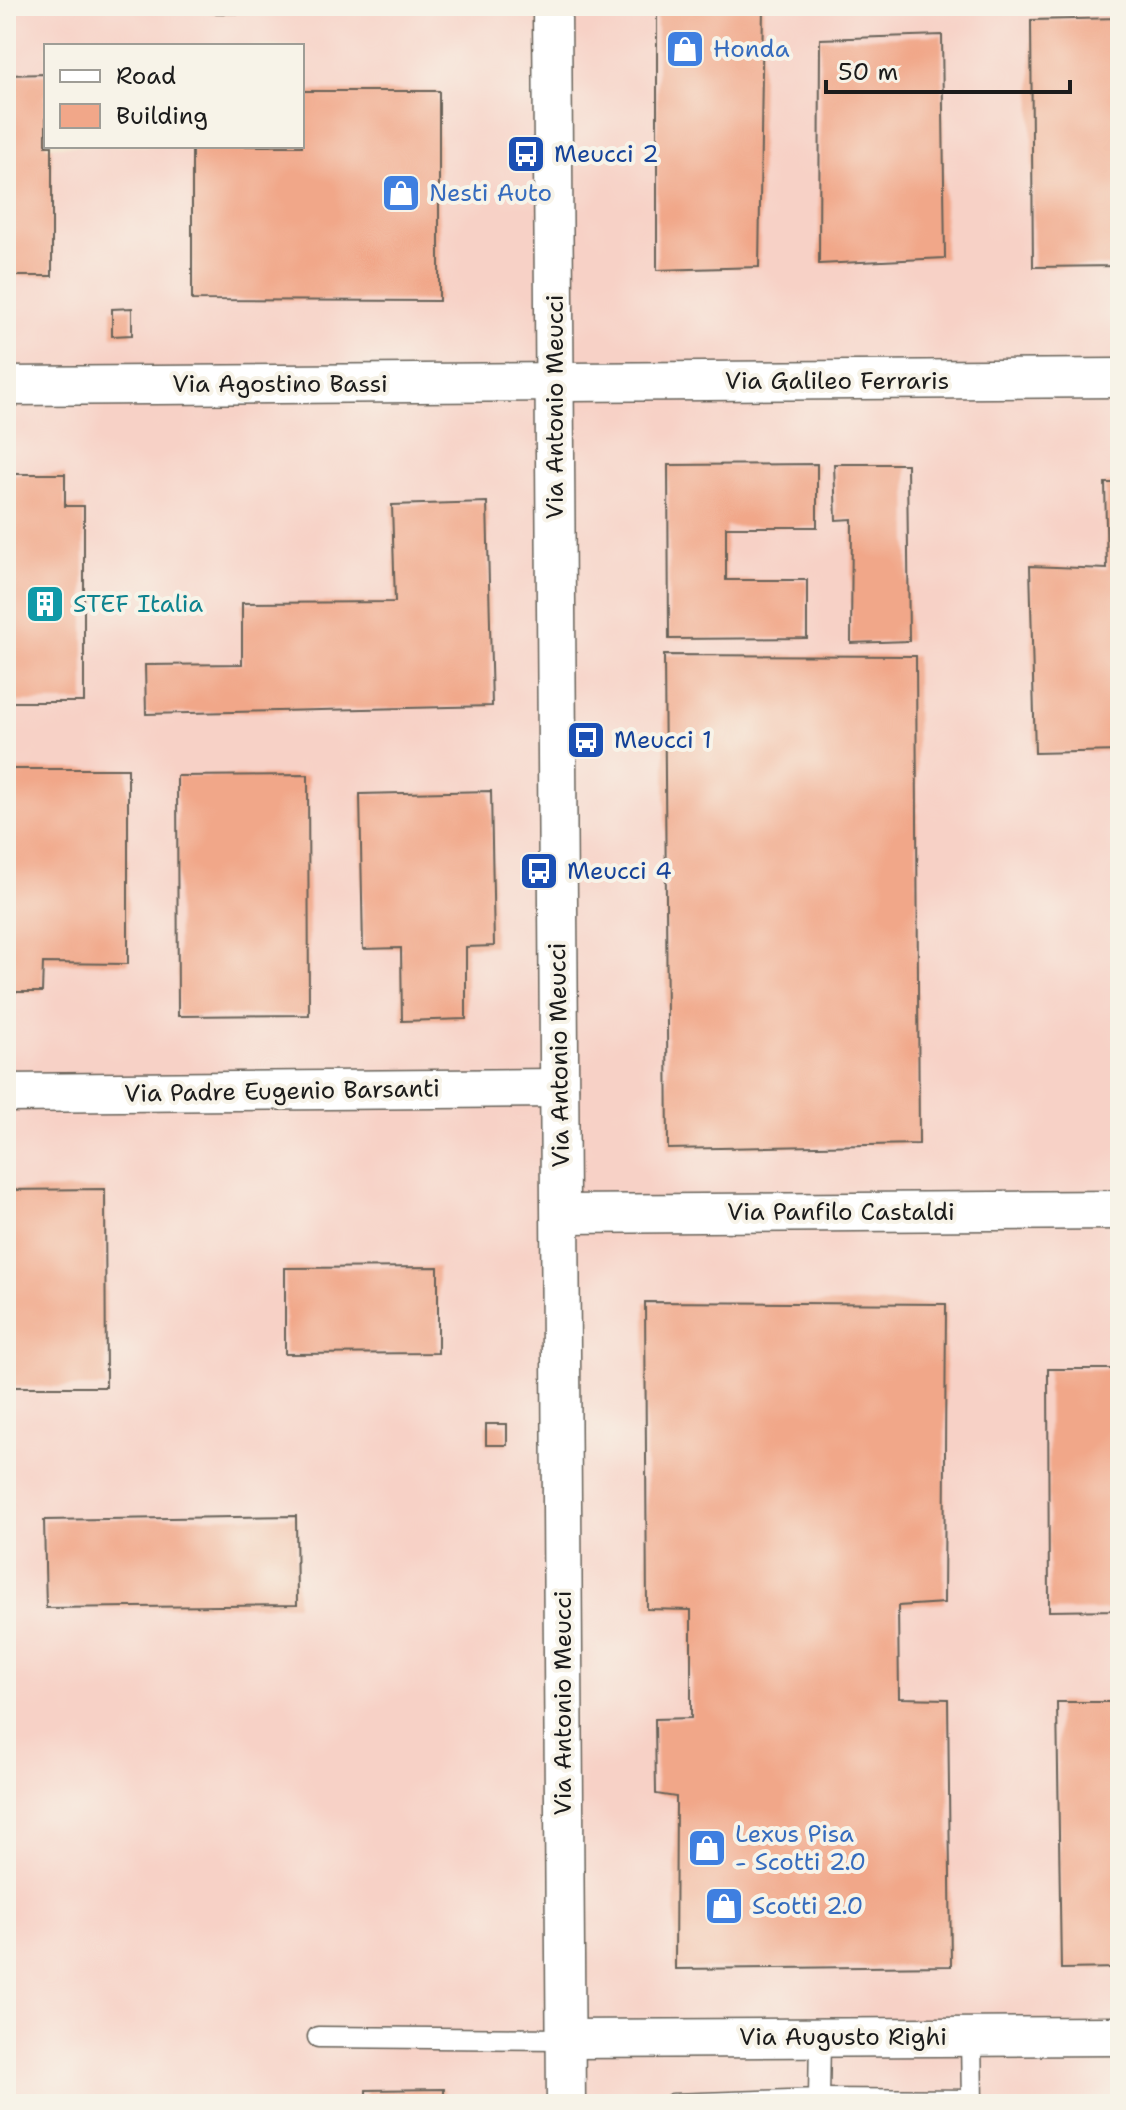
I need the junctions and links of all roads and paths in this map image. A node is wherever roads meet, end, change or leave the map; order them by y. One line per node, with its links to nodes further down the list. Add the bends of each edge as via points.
1 (552, 6): 3 (street, Via Antonio Meucci)
2 (1120, 378): 3 (street, Via Galileo Ferraris)
3 (555, 383): 4 (street, Via Agostino Bassi); 5 (street, Via Antonio Meucci)
4 (6, 386)
5 (559, 1088): 6 (street, Via Padre Eugenio Barsanti); 8 (street, Via Antonio Meucci)
6 (6, 1093)
7 (1120, 1210): 8 (street, Via Panfilo Castaldi)
8 (562, 1214): 13 (street, Via Antonio Meucci)
9 (971, 2036): 10 (street, Via Augusto Righi); 12 (street, Via Augusto Righi); 15 (lane)
10 (1120, 2036)
11 (318, 2037): 13 (lane)
12 (820, 2037): 13 (street, Via Augusto Righi); 14 (lane)
13 (565, 2039): 16 (street, Via Antonio Meucci)
14 (819, 2099): 15 (lane); 17 (lane)
15 (972, 2102)
16 (566, 2104)
17 (673, 2104)

